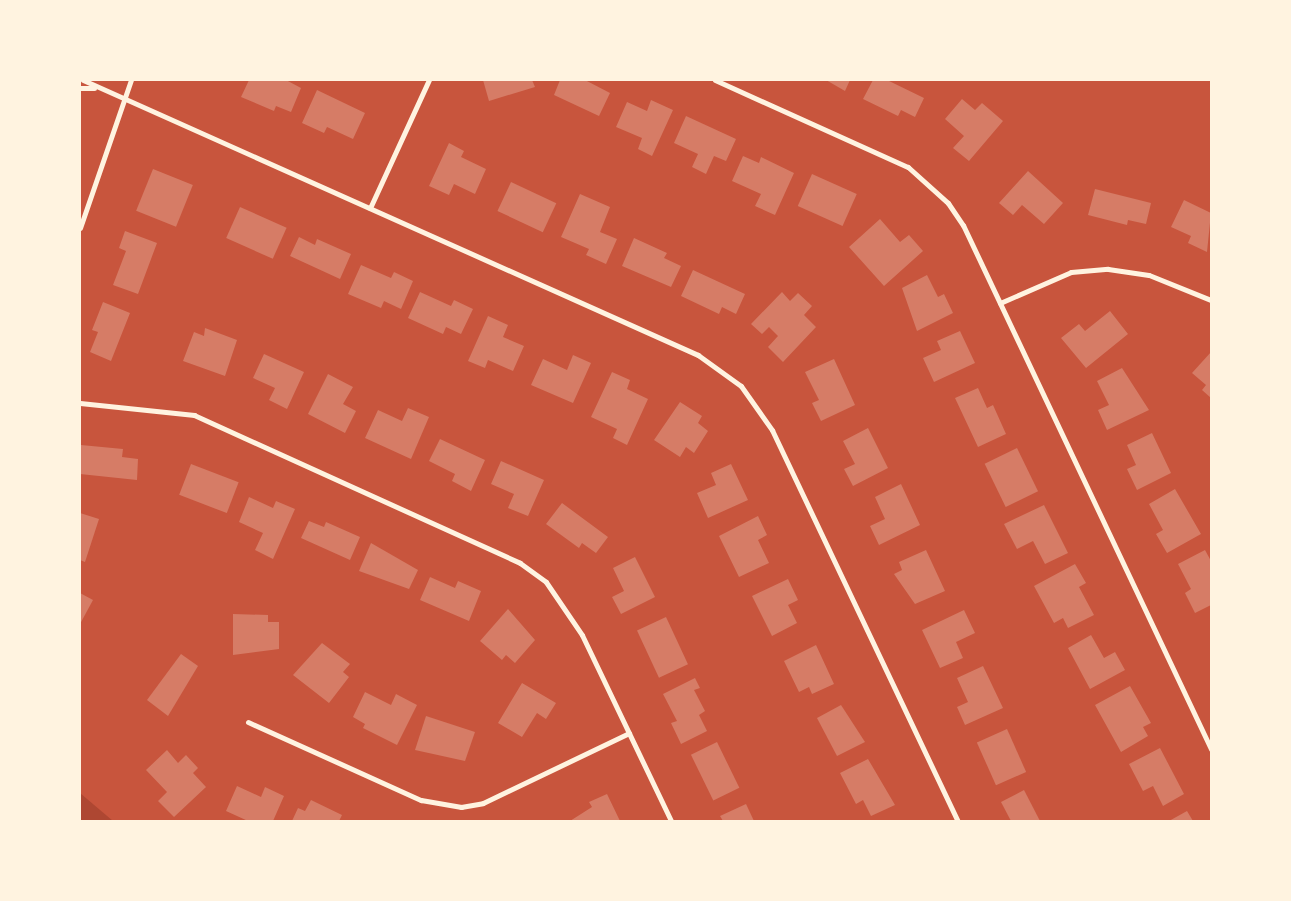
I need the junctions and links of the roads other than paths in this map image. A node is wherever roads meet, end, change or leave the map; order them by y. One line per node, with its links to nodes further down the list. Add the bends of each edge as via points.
1 (83, 80): 6 (street)
2 (131, 80): 7 (street)
3 (429, 80): 8 (street)
4 (715, 80): 11 (street, via 883,155 930,182 963,225)
5 (80, 88): 6 (street)
6 (94, 88): 7 (street)
7 (124, 101): 8 (street); 9 (street)
8 (370, 208): 17 (street, via 698,355 741,386 772,430)
9 (80, 228)
10 (1211, 300): 11 (street, via 1148,275 1108,269 1071,272)
11 (1000, 303): 15 (street)
12 (80, 403): 14 (street, via 194,415 520,563 546,582 566,609)
13 (248, 722): 14 (street, via 421,800 461,807 483,803)
14 (629, 733): 16 (street)
15 (1211, 749)
16 (671, 821)
17 (958, 821)

